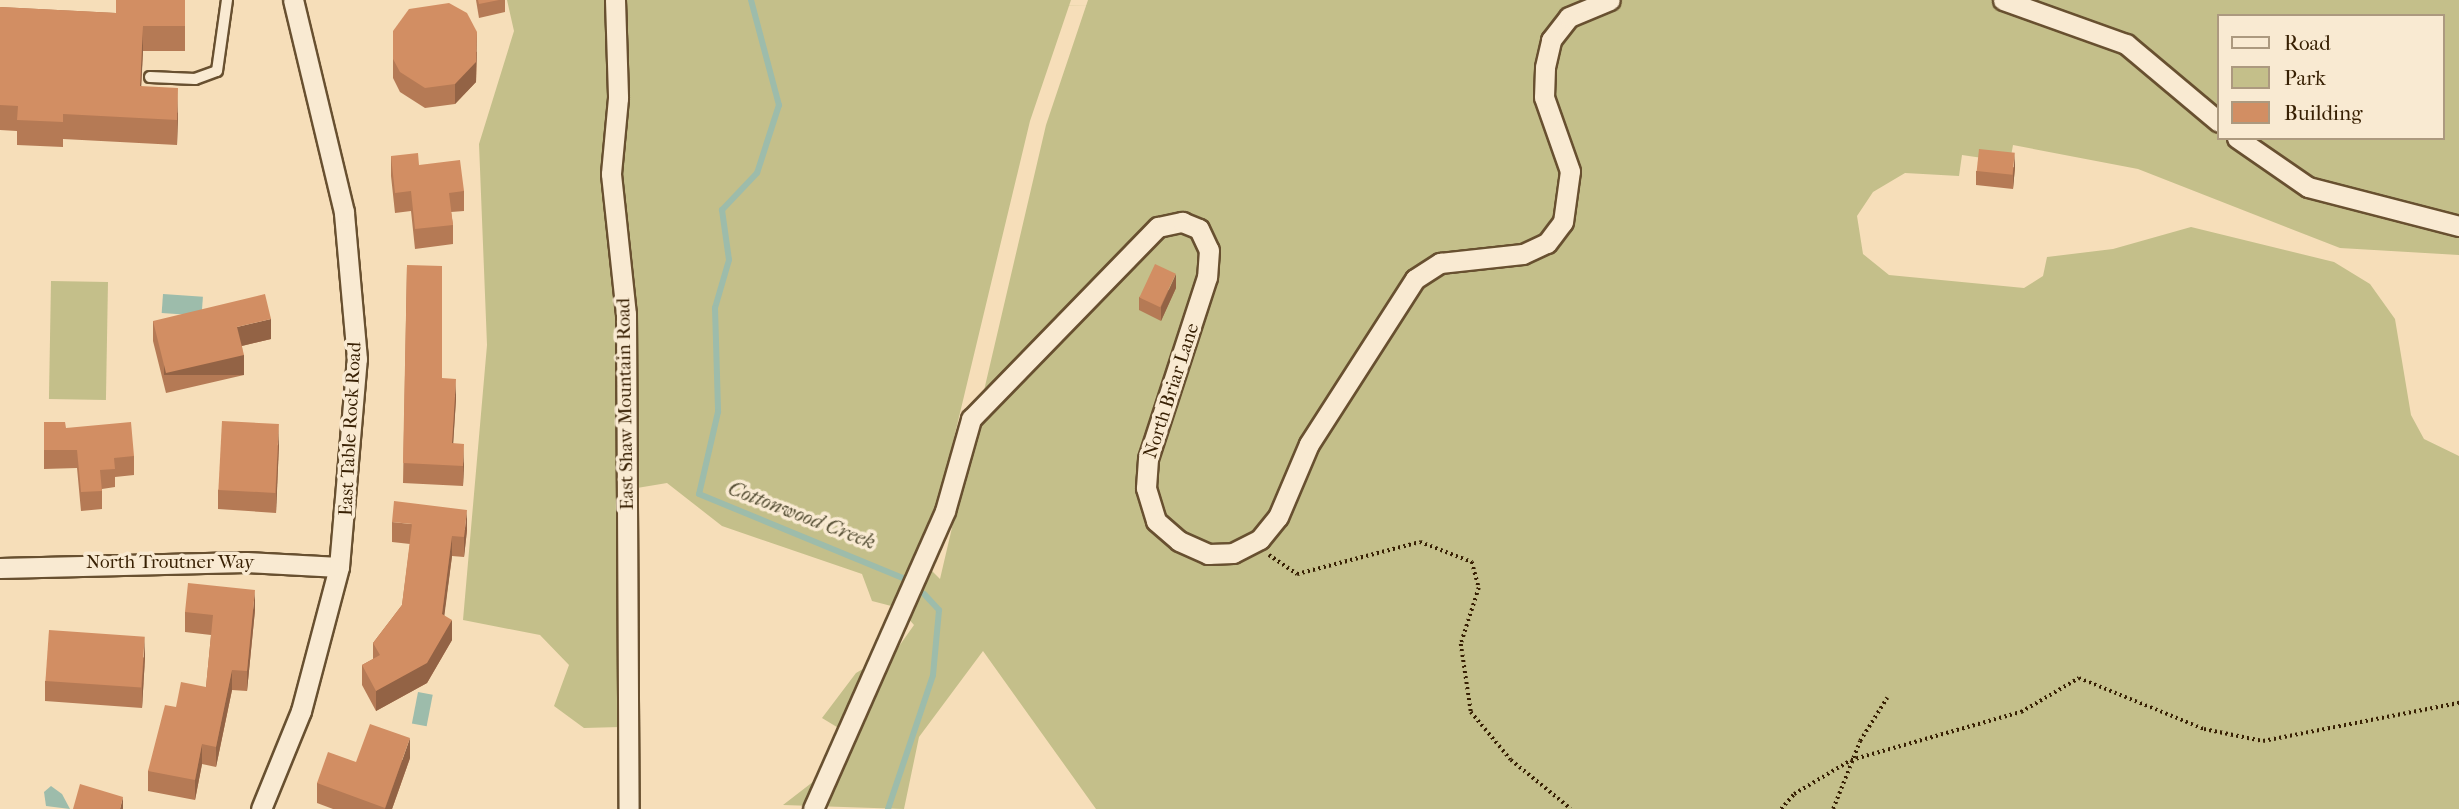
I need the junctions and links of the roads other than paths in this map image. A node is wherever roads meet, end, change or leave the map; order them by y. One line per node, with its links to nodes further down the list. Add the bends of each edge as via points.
1 (227, 0): 6 (lane, via 217,71 195,79)
2 (293, 0): 10 (street, East Table Rock Road, via 344,212 357,359)
3 (615, 0): 13 (street, East Shaw Mountain Road, via 618,97 611,174 626,314)
4 (1611, 0): 14 (street, North Briar Lane, via 1569,17 1551,40 1545,67 1544,97 1570,172 1563,222 1547,243 1523,254 1440,263 1415,279 1309,444 1278,517 1251,544 1233,554 1208,554 1179,541 1156,521 1146,488 1148,459 1208,277 1209,250 1199,229 1182,222 1158,227 971,419 945,511)
5 (2003, 0): 7 (street, via 2126,44)
6 (150, 77)
7 (2218, 121)
8 (2240, 140): 9 (street, via 2308,187)
9 (2459, 226)
10 (340, 567): 11 (street, North Troutner Way, via 246,562); 12 (street, East Table Rock Road, via 301,711)
11 (0, 568)
12 (261, 809)
13 (629, 809)
14 (813, 809)

